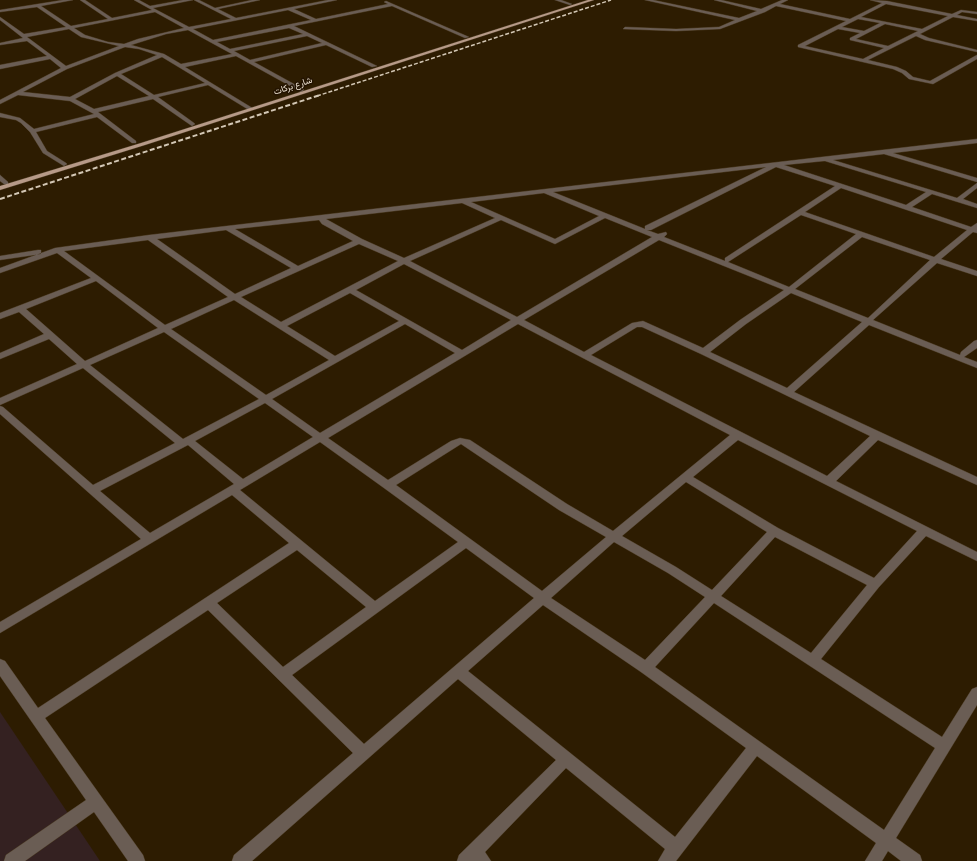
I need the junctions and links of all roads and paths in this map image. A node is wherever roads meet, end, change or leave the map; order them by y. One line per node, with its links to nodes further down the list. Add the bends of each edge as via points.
1 (29, 0): 23 (street)
2 (63, 0): 23 (street)
3 (71, 0): 23 (street)
4 (82, 0): 35 (street)
5 (136, 0): 25 (street)
6 (191, 0): 25 (street)
7 (196, 0): 26 (street)
8 (257, 0): 26 (street)
9 (335, 0): 19 (street)
10 (380, 0): 21 (street)
11 (557, 0): 22 (street)
12 (583, 0): 22 (main road, شارع بركات)
13 (592, 0): 80 (main road, شارع بركات)
14 (647, 0): 38 (street)
15 (716, 0): 30 (street)
16 (786, 0): 24 (street)
17 (872, 0): 20 (street)
18 (890, 0): 20 (street)
19 (322, 1): 27 (street)
20 (885, 3): 32 (street); 33 (street)
21 (390, 4): 41 (street); 54 (street)
22 (570, 4): 54 (main road, شارع بركات)
23 (36, 5): 28 (street); 46 (street)
24 (777, 5): 30 (street); 39 (street)
25 (149, 8): 29 (street)
26 (214, 8): 37 (street)
27 (289, 9): 37 (street); 41 (street)
28 (0, 10)
29 (156, 11): 35 (street); 48 (street)
30 (763, 11): 38 (street)
31 (977, 13): 32 (street, via 962,10); 36 (street)
32 (951, 16): 36 (street); 50 (street)
33 (856, 17): 39 (street); 42 (street)
34 (0, 18): 55 (street)
35 (112, 19): 46 (street)
36 (969, 19): 40 (street)
37 (236, 20): 48 (street)
38 (740, 20): 49 (street, via 724,27)
39 (849, 20): 45 (street)
40 (977, 20)
41 (316, 21): 44 (street)
42 (884, 23): 50 (street); 51 (street)
43 (673, 24): 49 (street)
44 (289, 26): 53 (street); 56 (street)
45 (836, 27): 51 (street); 67 (street, via 800,46)
46 (70, 28): 55 (street); 59 (street, via 93,40)
47 (625, 28): 49 (street)
48 (188, 29): 56 (street); 59 (street)
49 (710, 29)
50 (923, 31): 52 (street)
51 (865, 33): 60 (street, via 852,39)
52 (917, 34): 60 (street); 62 (street, via 927,39)
53 (306, 35): 58 (street); 61 (street)
54 (467, 37): 70 (main road, شارع بركات)
55 (26, 38): 57 (street); 65 (street)
56 (212, 42): 61 (street)
57 (0, 44)
58 (326, 44): 68 (street); 70 (street)
59 (124, 46): 63 (street); 72 (street)
60 (888, 48): 67 (street)
61 (229, 51): 64 (street)
62 (977, 51)
63 (162, 55): 69 (street); 73 (street)
64 (236, 55): 68 (street); 69 (street)
65 (51, 57): 71 (street); 72 (street)
66 (977, 57): 67 (street, via 931,83 911,78 900,70)
67 (863, 61)
68 (249, 62): 75 (street)
69 (181, 66): 74 (street)
70 (374, 66): 75 (main road, شارع بركات)
71 (0, 67)
72 (65, 68): 76 (street)
73 (117, 74): 77 (street); 78 (street)
74 (208, 84): 77 (street); 80 (street)
75 (301, 90): 80 (main road, شارع بركات)
76 (17, 93): 78 (street); 79 (street)
77 (154, 97): 81 (street); 83 (street)
78 (71, 99): 81 (street)
79 (0, 102)
80 (249, 108): 83 (main road, شارع بركات); 96 (main road, شارع بركات)
81 (96, 113): 84 (street); 86 (street)
82 (0, 115): 84 (street, via 18,119)
83 (192, 124): 86 (main road, شارع بركات)
84 (34, 131): 89 (street, via 45,152)
85 (977, 140): 87 (street); 97 (street)
86 (134, 142): 89 (main road, شارع بركات)
87 (883, 152): 88 (street); 92 (street)
88 (824, 159): 90 (street); 98 (street)
89 (64, 164): 93 (main road, شارع بركات)
90 (776, 165): 95 (street); 97 (street); 108 (street)
91 (0, 177): 93 (street)
92 (977, 180)
93 (3, 184)
94 (977, 185): 99 (street)
95 (840, 186): 102 (street); 103 (street)
96 (0, 188)
97 (548, 190): 100 (street); 104 (street); 108 (street); 115 (street, via 147,235)
98 (931, 192): 99 (street); 102 (street)
99 (958, 200): 101 (street)
100 (462, 201): 105 (street); 106 (street)
101 (977, 206)
102 (907, 208): 109 (street)
103 (801, 213): 110 (street); 117 (street)
104 (606, 215): 106 (street, via 554,242); 111 (street)
105 (320, 217): 107 (street); 113 (street)
106 (500, 218): 119 (street)
107 (227, 228): 112 (street); 120 (street)
108 (648, 228): 111 (street)
109 (976, 228): 118 (street)
110 (861, 234): 118 (street); 124 (street)
111 (661, 236): 117 (street); 124 (street); 130 (street)
112 (149, 237): 114 (street); 126 (street)
113 (359, 241): 119 (street); 120 (street)
114 (58, 250): 115 (street); 121 (street); 123 (street)
115 (23, 253): 116 (street)
116 (0, 256)
117 (728, 260): 124 (street)
118 (935, 260): 122 (street); 129 (street)
119 (404, 261): 125 (street); 130 (street)
120 (296, 268): 126 (street)
121 (0, 271)
122 (977, 274)
123 (97, 278): 127 (street); 133 (street)
124 (792, 288): 129 (street); 136 (street)
125 (351, 290): 131 (street); 132 (street)
126 (233, 296): 132 (street); 133 (street)
127 (20, 308): 128 (street); 134 (street)
128 (0, 316)
129 (870, 319): 138 (street); 144 (street); 145 (street)
130 (519, 320): 137 (street); 139 (street)
131 (405, 321): 137 (street); 141 (street)
132 (281, 326): 141 (street)
133 (164, 328): 143 (street); 146 (street)
134 (50, 335): 140 (street); 143 (street)
135 (977, 343): 138 (street)
136 (704, 352): 139 (street, via 638,324); 145 (street)
137 (463, 354): 151 (street)
138 (964, 354): 142 (street)
139 (585, 355): 149 (street)
140 (0, 356)
141 (335, 360): 146 (street)
142 (977, 360)
143 (84, 364): 147 (street); 152 (street)
144 (977, 365)
145 (787, 393): 150 (street)
146 (265, 399): 151 (street); 152 (street)
147 (0, 402)
148 (0, 409): 158 (street)
149 (737, 434): 153 (street); 154 (street)
150 (877, 435): 154 (street); 155 (street)
151 (320, 438): 156 (street); 157 (street)
152 (185, 443): 157 (street); 158 (street)
153 (686, 477): 160 (street); 161 (street)
154 (829, 481): 159 (street)
155 (977, 481)
156 (388, 485): 161 (street, via 460,441 466,442 563,507); 163 (street)
157 (237, 487): 162 (street); 164 (street)
158 (92, 490): 162 (street)
159 (925, 530): 165 (street); 166 (street)
160 (774, 531): 166 (street); 167 (street)
161 (614, 536): 167 (street); 168 (street)
162 (149, 539): 171 (street)
163 (466, 542): 168 (street); 170 (street)
164 (297, 544): 169 (street); 170 (street)
165 (977, 557)
166 (875, 584): 172 (street)
167 (713, 597): 172 (street); 174 (street)
168 (542, 598): 174 (street); 175 (street)
169 (208, 602): 176 (street); 178 (street)
170 (374, 607): 176 (street)
171 (0, 628)
172 (812, 661): 180 (street)
173 (0, 665): 178 (street)
174 (646, 668): 179 (street)
175 (459, 672): 181 (street); 182 (street)
176 (283, 674): 181 (street)
177 (977, 693): 180 (street)
178 (36, 716): 183 (street)
179 (756, 746): 184 (street); 185 (street)
180 (944, 746): 184 (street)
181 (364, 754): 189 (street)
182 (566, 759): 185 (street); 186 (street)
183 (96, 802): 187 (street); 188 (street)
184 (886, 840): 191 (street); 192 (street)
185 (676, 848): 190 (street)
186 (474, 858)
187 (12, 861)
188 (137, 861)
189 (240, 861)
190 (666, 861)
191 (873, 861)
192 (914, 861)

